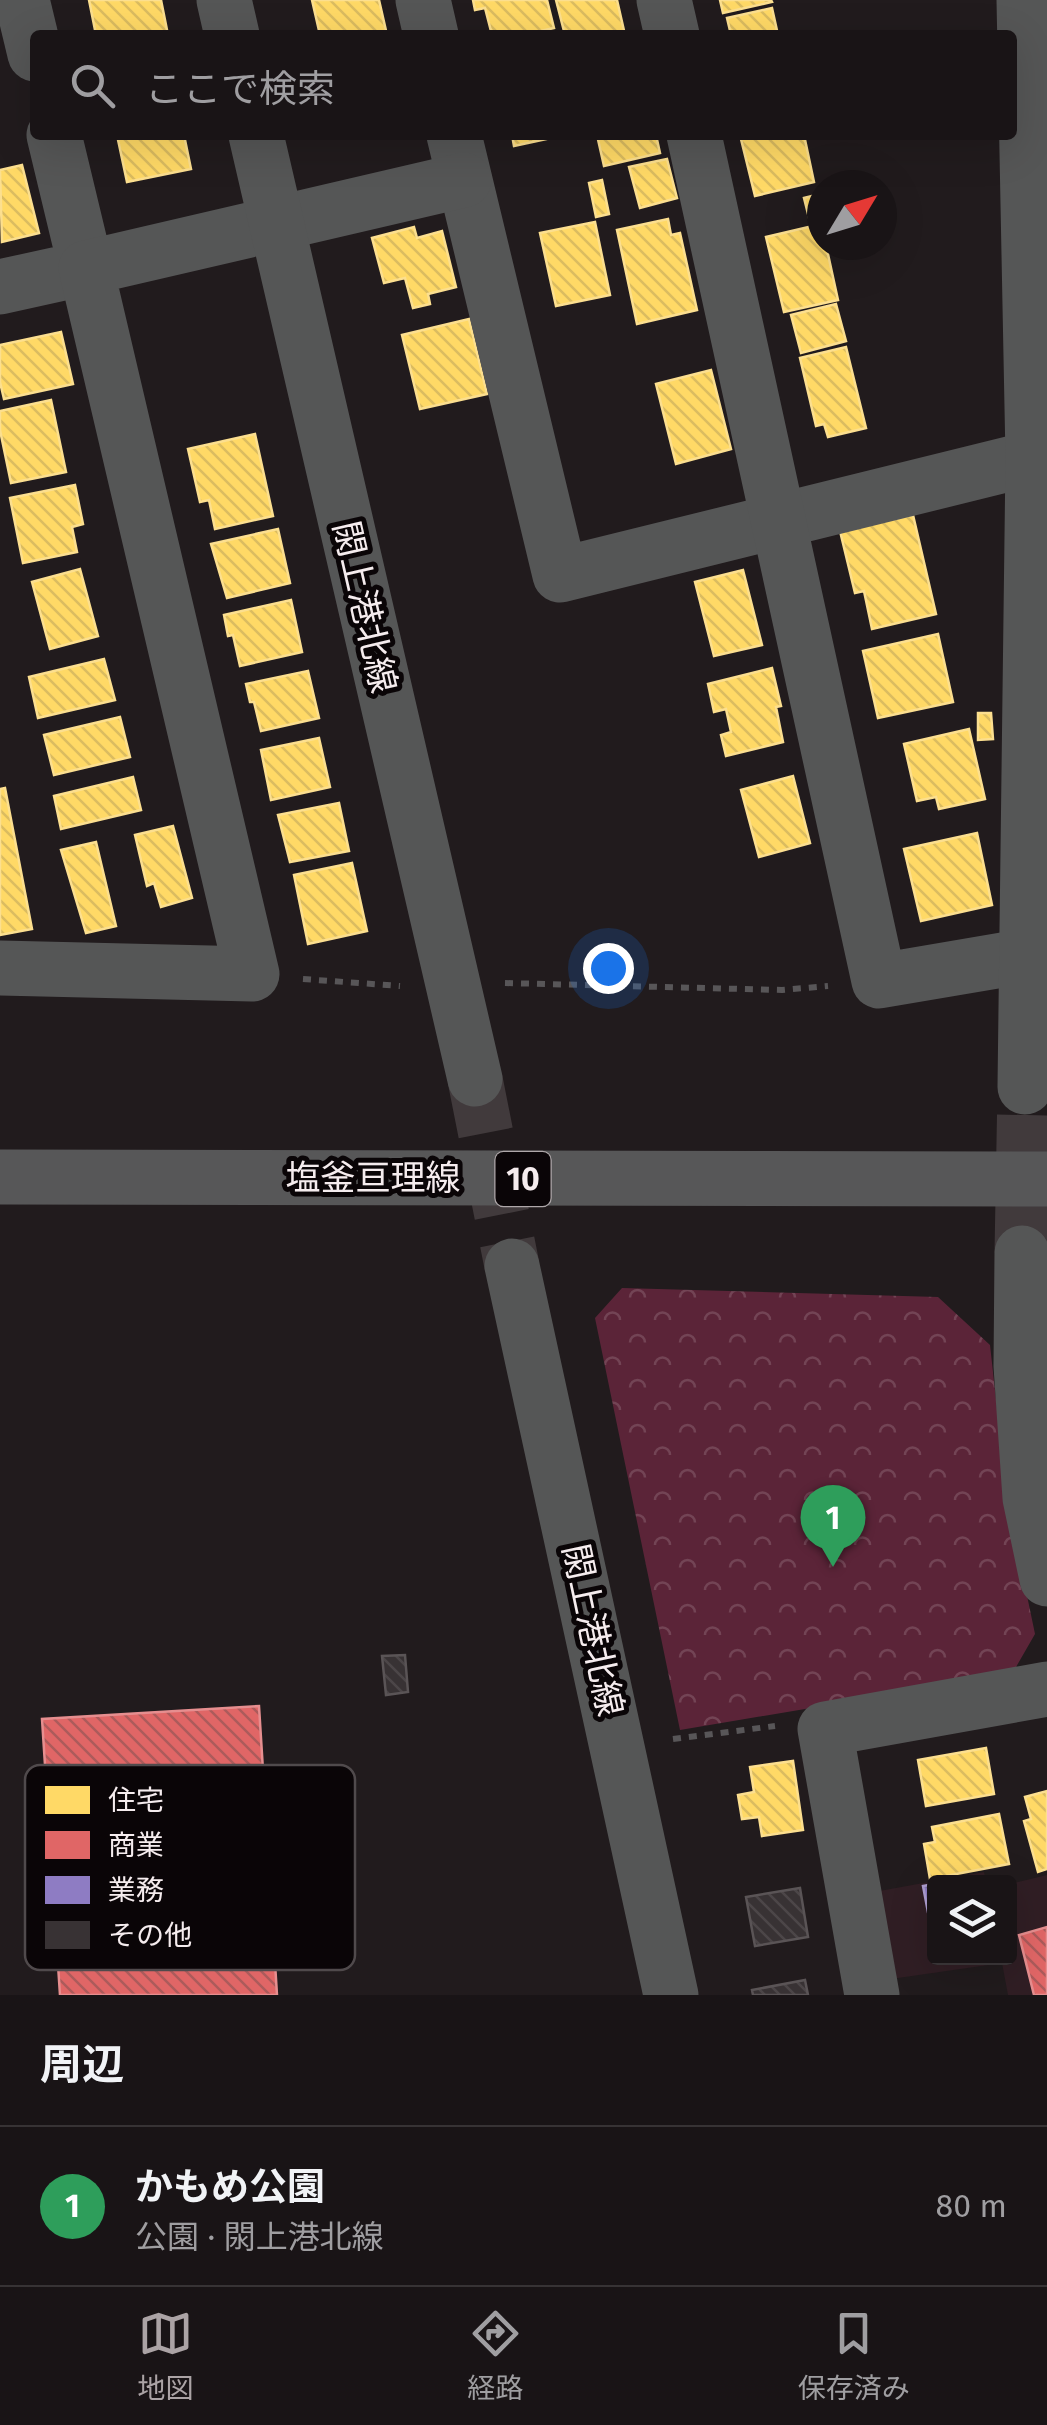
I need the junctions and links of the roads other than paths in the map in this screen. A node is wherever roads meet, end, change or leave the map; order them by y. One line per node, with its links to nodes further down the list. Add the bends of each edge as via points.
1 (22, 0): 9 (street)
2 (224, 0): 6 (street)
3 (422, 0): 7 (street)
4 (664, 0): 8 (street)
5 (1024, 0): 17 (street)
6 (231, 30)
7 (430, 30)
8 (671, 30)
9 (30, 33)
10 (55, 140): 15 (street)
11 (257, 140): 14 (street, 閖上港北線)
12 (695, 140): 18 (street)
13 (459, 158): 14 (street); 18 (street, via 560,574)
14 (277, 222): 15 (street); 21 (street, 閖上港北線)
15 (86, 268): 16 (street); 20 (street, via 252,974)
16 (0, 287)
17 (1033, 458): 18 (street); 19 (street)
18 (778, 520): 19 (street, via 879,982)
19 (1026, 956): 22 (street)
20 (0, 968)
21 (474, 1079)
22 (1026, 1086)
23 (0, 1177): 24 (main road, 塩釜亘理線 / 10)
24 (1047, 1179)
25 (1022, 1253): 27 (street, via 1030,1498)
26 (512, 1266): 29 (street, 閖上港北線)
27 (1047, 1579)
28 (1047, 1690): 30 (street, via 825,1729)
29 (671, 1995)
30 (872, 1995)

